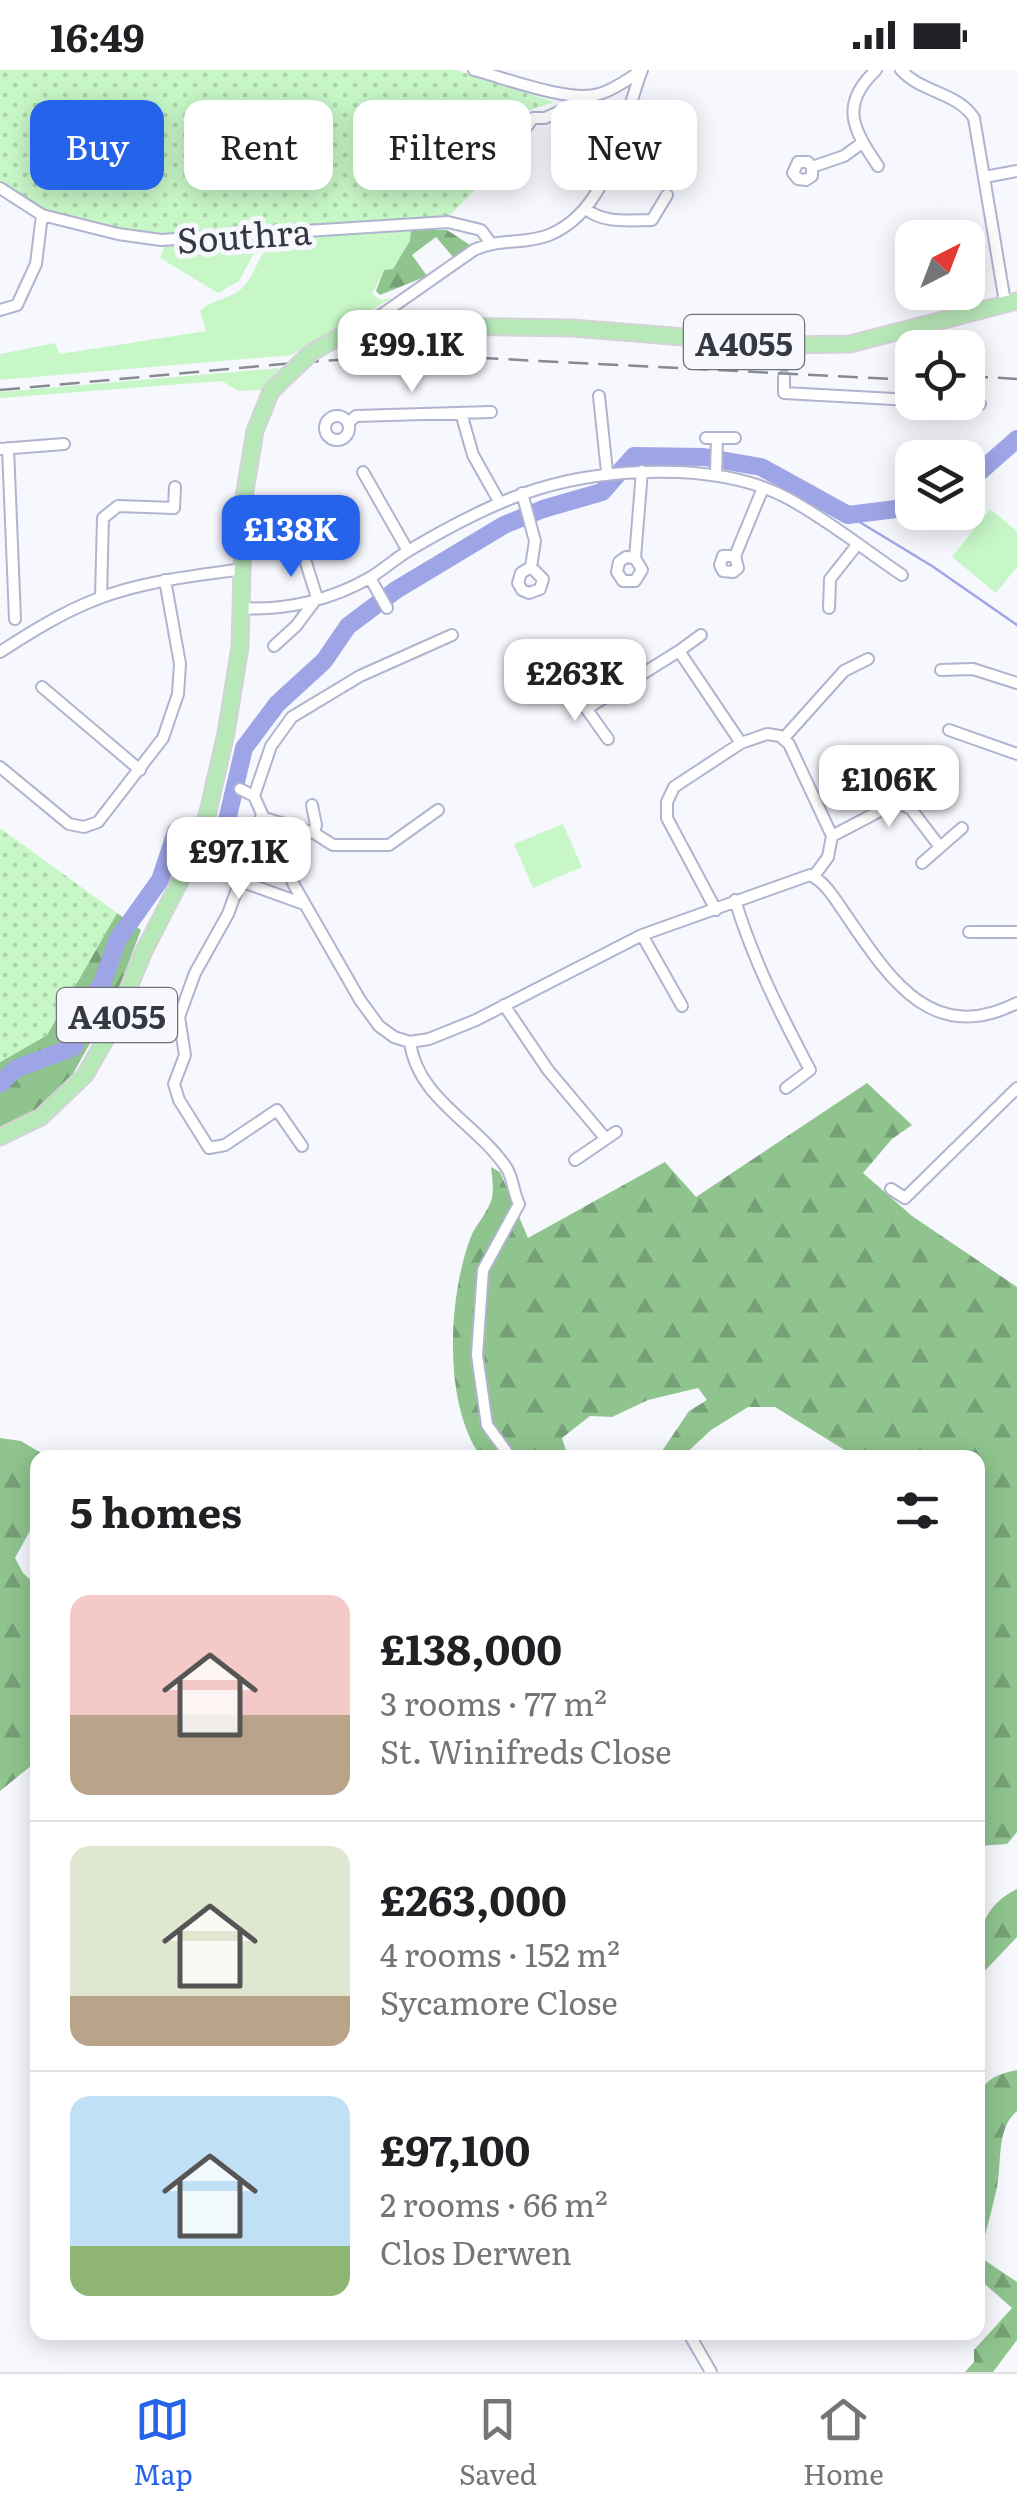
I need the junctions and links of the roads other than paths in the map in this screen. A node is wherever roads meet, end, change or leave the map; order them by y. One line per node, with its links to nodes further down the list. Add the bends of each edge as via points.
1 (474, 70): 5 (street)
2 (641, 70): 5 (street); 6 (street)
3 (876, 70): 8 (street, via 857,92 852,111)
4 (902, 70): 12 (street, via 968,108)
5 (595, 96): 7 (street)
6 (631, 100)
7 (531, 121)
8 (862, 143): 9 (street); 10 (street)
9 (878, 166)
10 (812, 167)
11 (1017, 171): 12 (street)
12 (985, 177): 19 (street)
13 (0, 188): 17 (street, Southra)
14 (598, 190): 16 (street)
15 (666, 195): 16 (street, via 652,220 593,216)
16 (585, 208): 18 (street, via 546,236)
17 (42, 215): 18 (street, Southra, via 161,240 448,222 482,230); 20 (street, via 36,264 16,304)
18 (490, 242): 21 (street, via 387,310)
19 (1011, 302): 22 (main road, A4055, via 850,344)
20 (0, 310)
21 (381, 325): 22 (main road, A4055, via 572,328); 47 (main road, A4055, bridge, via 311,353 271,391 255,431 244,497)
22 (784, 345): 24 (street, via 784,393)
23 (599, 396): 34 (street)
24 (895, 399)
25 (491, 412): 26 (street)
26 (461, 413): 27 (street, via 356,416); 38 (street, via 473,455)
27 (348, 422)
28 (735, 438): 31 (street, via 712,438)
29 (64, 444): 30 (street)
30 (4, 448): 40 (street)
31 (717, 464): 32 (street); 36 (street)
32 (642, 471): 34 (street); 45 (street)
33 (363, 472): 43 (street)
34 (607, 472): 37 (street)
35 (176, 486): 51 (street, via 174,508 118,506 103,518)
36 (763, 488): 39 (street); 44 (street)
37 (522, 494): 38 (street); 46 (street, via 535,541)
38 (500, 503): 43 (street)
39 (857, 545): 48 (street); 55 (street, via 830,579)
40 (12, 548): 42 (street); 56 (street)
41 (302, 550): 52 (street)
42 (0, 551)
43 (408, 551): 49 (street)
44 (735, 556)
45 (635, 558)
46 (531, 568)
47 (243, 569): 50 (street); 53 (main road, A4055)
48 (902, 574)
49 (370, 578): 52 (street); 54 (street)
50 (166, 580): 51 (street); 74 (street, via 179,643 179,686 163,738)
51 (101, 597): 61 (street)
52 (318, 598): 53 (street, via 268,610); 59 (street)
53 (240, 608): 86 (main road, A4055, via 240,646)
54 (388, 608)
55 (828, 608)
56 (15, 619)
57 (452, 635): 77 (street, via 360,676 292,717 271,746)
58 (701, 635): 60 (street)
59 (274, 646)
60 (679, 651): 67 (street); 71 (street)
61 (0, 652)
62 (868, 660): 70 (street, via 844,671)
63 (941, 670): 65 (street, via 973,669)
64 (551, 682): 67 (street, via 566,682)
65 (1017, 683)
66 (42, 687): 74 (street)
67 (588, 708): 69 (street)
68 (949, 730): 72 (street)
69 (608, 739)
70 (783, 739): 71 (street, via 767,734); 84 (street)
71 (742, 743): 92 (street, via 674,788 667,802 667,818)
72 (1017, 754)
73 (0, 767): 74 (street, via 61,818 82,827 104,817)
74 (140, 770)
75 (916, 785): 78 (street)
76 (240, 788): 77 (street)
77 (254, 796): 81 (street)
78 (897, 802): 84 (street); 85 (street)
79 (312, 805): 83 (street)
80 (438, 810): 83 (street, via 390,845 334,845)
81 (261, 817): 83 (street); 91 (street)
82 (962, 828): 85 (street)
83 (314, 833)
84 (832, 836): 88 (street)
85 (940, 847): 87 (street)
86 (193, 858): 89 (street); 102 (main road, A4055, via 85,1075 42,1117)
87 (922, 863)
88 (814, 876): 90 (street); 96 (street, via 908,996 958,1016)
89 (240, 881): 91 (street); 103 (street, via 183,1001 185,1055 174,1084 209,1148 225,1145 277,1110)
90 (736, 900): 92 (street); 100 (street, via 746,938 810,1070)
91 (305, 904): 99 (street, via 370,1015)
92 (716, 910): 95 (street)
93 (969, 932): 94 (street)
94 (1017, 932)
95 (642, 935): 97 (street); 98 (street)
96 (1017, 1003)
97 (504, 1005): 99 (street); 104 (street, via 548,1070 611,1136)
98 (682, 1006)
99 (410, 1042): 106 (street, via 413,1063 428,1085 507,1168 520,1204 483,1270 477,1355 486,1425)
100 (786, 1088)
101 (1017, 1088): 105 (street, via 904,1198)
102 (0, 1136)
103 (302, 1146)
104 (575, 1160)
105 (891, 1188)
106 (505, 1450)
107 (693, 2340): 108 (street)
108 (711, 2372)

